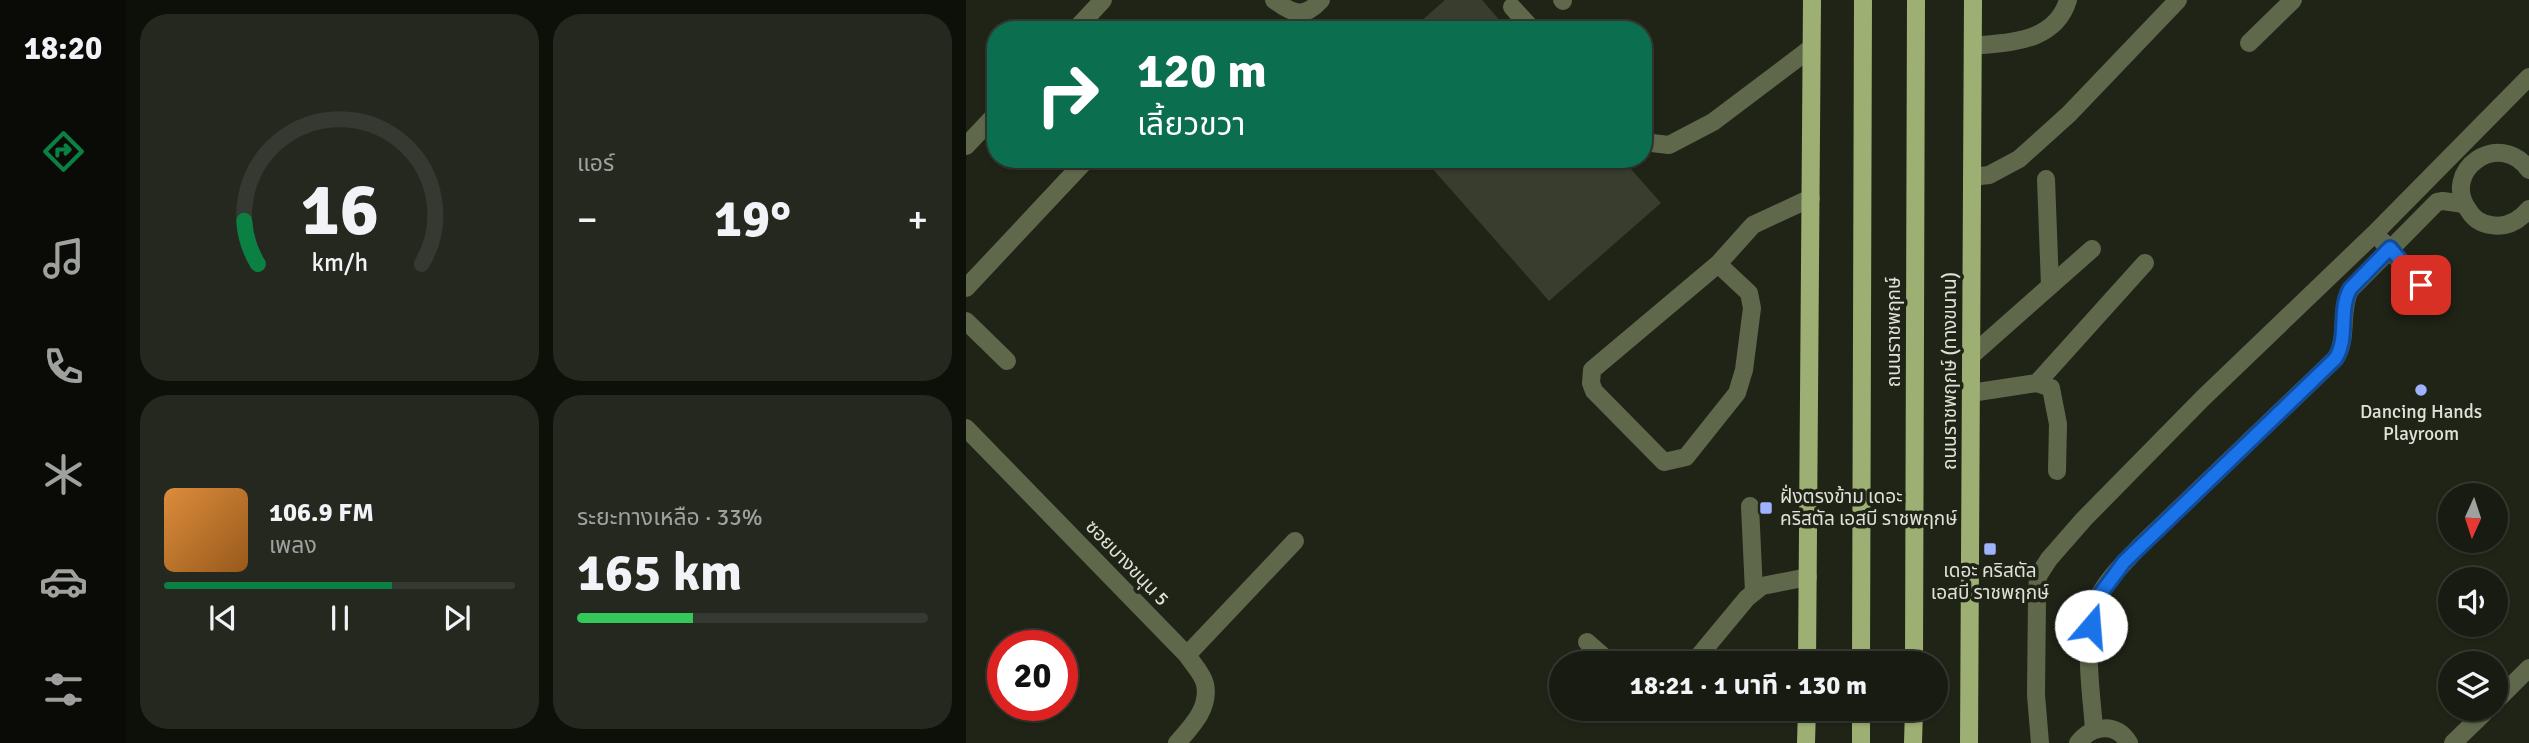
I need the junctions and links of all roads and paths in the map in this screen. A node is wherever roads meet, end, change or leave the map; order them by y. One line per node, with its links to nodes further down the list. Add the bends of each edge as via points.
1 (1103, 0): 12 (street)
2 (1274, 0): 3 (street, via 1298,13 1311,11)
3 (1321, 0)
4 (1812, 0): 16 (main road)
5 (1863, 0): 55 (main road, ถนนราชพฤกษ์)
6 (1916, 0): 56 (main road, ถนนราชพฤกษ์)
7 (1973, 0): 15 (main road, ถนนราชพฤกษ์ (ทางขนาน))
8 (2068, 0): 15 (street, via 2042,34 2025,41)
9 (2178, 0): 25 (street, via 2069,114 2019,159 1989,175)
10 (2293, 0): 14 (street)
11 (1512, 7): 13 (street)
12 (1083, 21)
13 (1525, 21)
14 (2249, 43)
15 (1973, 46): 25 (main road, ถนนราชพฤกษ์ (ทางขนาน))
16 (1811, 48): 20 (street, via 1713,122 1669,145); 27 (main road)
17 (2529, 77): 19 (street)
18 (987, 124): 21 (street)
19 (2468, 141): 22 (street); 30 (street)
20 (1652, 143)
21 (966, 146)
22 (2482, 155): 24 (street, via 2505,153); 28 (street, via 2466,171 2461,194)
23 (1079, 168): 38 (street)
24 (2529, 170)
25 (1972, 177): 41 (main road, ถนนราชพฤกษ์ (ทางขนาน))
26 (2046, 179): 37 (street)
27 (1811, 198): 34 (street, via 1753,225); 49 (main road)
28 (2464, 204): 29 (street, via 2480,222 2502,226 2514,223); 31 (street, via 2437,202)
29 (2529, 209)
30 (2374, 234): 31 (street); 35 (street)
31 (2390, 248): 36 (street); 39 (street)
32 (2092, 249): 37 (street)
33 (2145, 263): 43 (street)
34 (1718, 264): 34 (street, via 1592,370 1594,391 1664,462 1686,457 1737,393 1744,370 1752,308 1749,293)
35 (2323, 282): 39 (street); 70 (street, via 2094,510 2038,576)
36 (2421, 285)
37 (2050, 286): 41 (street)
38 (966, 288)
39 (2345, 300): 64 (street, via 2341,350 2335,359 2138,548 2101,593 2091,626 2089,662)
40 (966, 321): 42 (street)
41 (1971, 356): 44 (main road, ถนนราชพฤกษ์ (ทางขนาน))
42 (1007, 361)
43 (2037, 383): 44 (street); 46 (street, via 2051,388 2058,424)
44 (1971, 393): 69 (main road, ถนนราชพฤกษ์ (ทางขนาน))
45 (966, 428): 57 (street, ซอยบางขนุน 5)
46 (2057, 471)
47 (1750, 506): 50 (street)
48 (1296, 541): 57 (street)
49 (1808, 576): 50 (street); 54 (main road)
50 (1754, 592): 53 (street)
51 (1587, 642): 52 (street)
52 (1597, 651)
53 (1703, 651)
54 (1807, 651)
55 (1861, 651)
56 (1914, 651)
57 (1187, 655): 65 (street, ซอยบางขนุน 5, via 1205,682 1204,702 1199,718)
58 (2529, 668): 59 (street)
59 (2508, 689)
60 (1807, 721): 66 (main road)
61 (1861, 721): 67 (main road)
62 (1913, 721): 68 (main road)
63 (2476, 721): 73 (street)
64 (2094, 729): 71 (street); 72 (street, via 2115,730)
65 (1177, 743)
66 (1806, 743)
67 (1861, 743)
68 (1913, 743)
69 (1969, 743)
70 (2040, 743)
71 (2078, 743)
72 (2129, 743)
73 (2453, 743)

